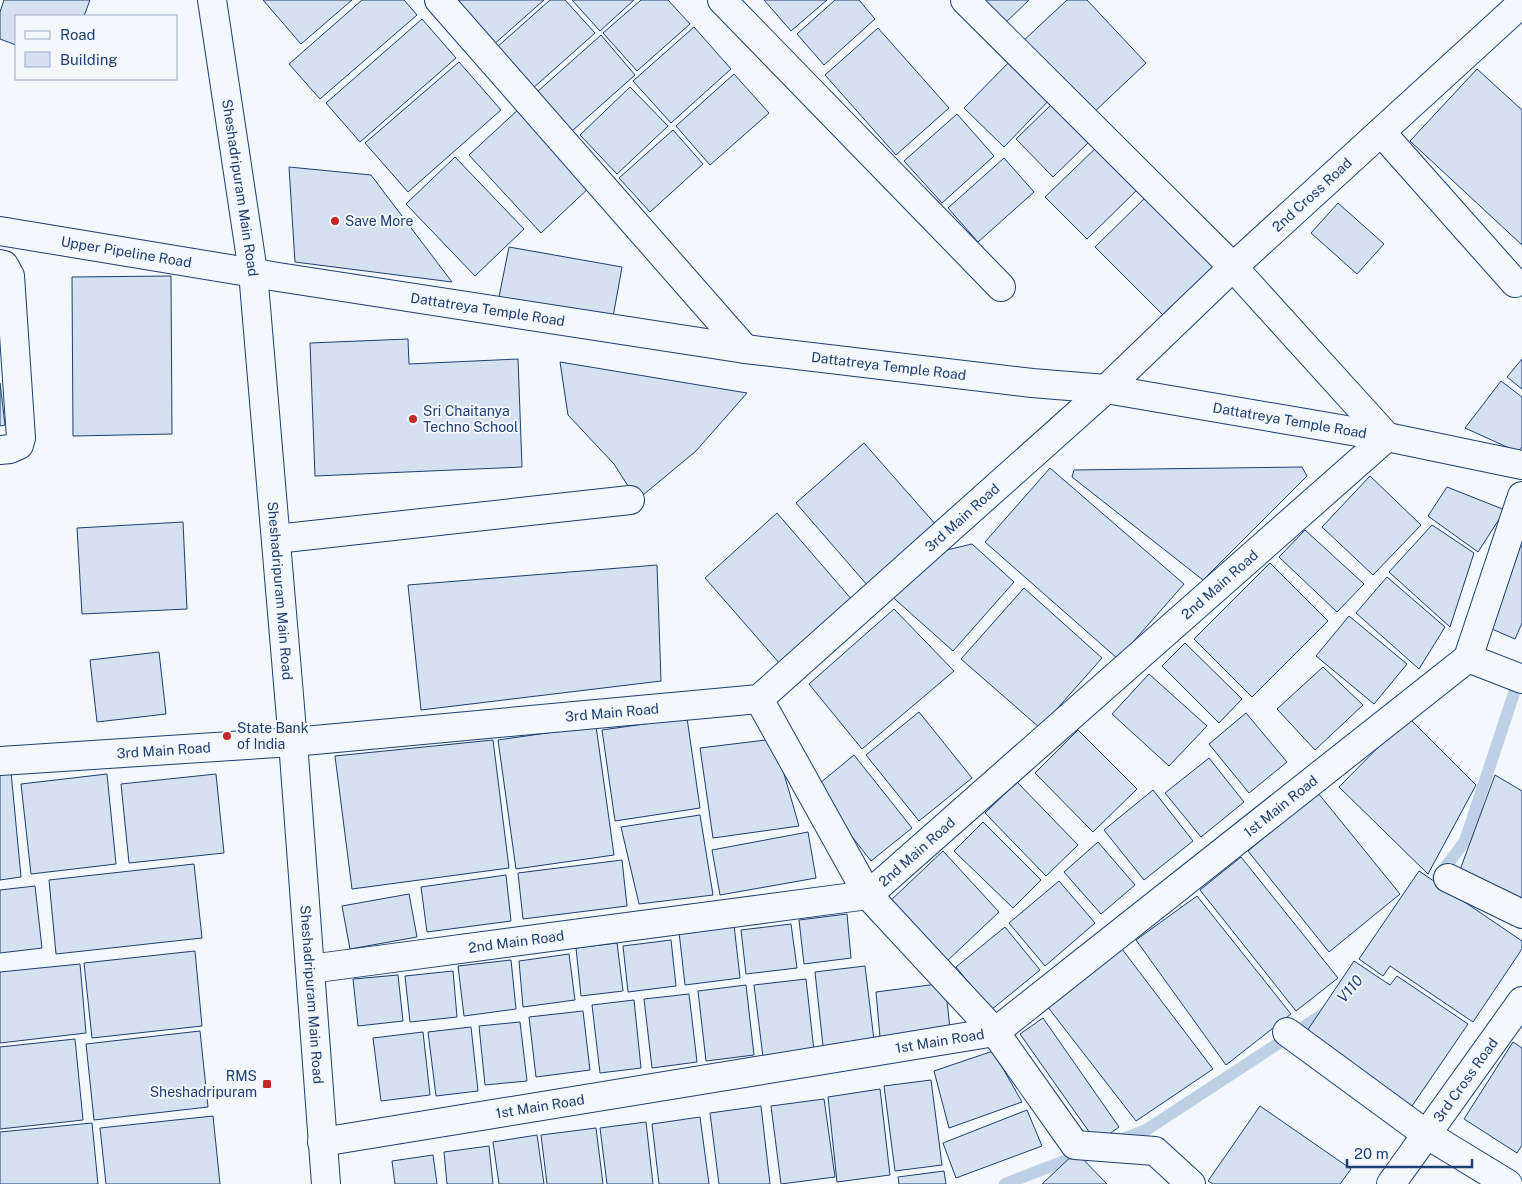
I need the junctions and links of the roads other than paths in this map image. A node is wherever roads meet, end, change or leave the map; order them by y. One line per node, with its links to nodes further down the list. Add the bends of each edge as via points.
1 (439, 0): 13 (street)
2 (722, 0): 12 (street)
3 (965, 0): 9 (street)
4 (1522, 3): 6 (street, 2nd Cross Road)
5 (219, 4): 10 (street, Sheshadripuram Main Road)
6 (1380, 132): 9 (street, 2nd Cross Road); 11 (street)
7 (0, 231): 10 (street, Upper Pipeline Road)
8 (0, 264): 16 (street, via 10,276 22,438 19,445)
9 (1233, 267): 14 (street, 2nd Cross Road); 15 (street)
10 (253, 272): 13 (street, Dattatreya Temple Road); 20 (street, Sheshadripuram Main Road)
11 (1515, 283)
12 (1001, 288)
13 (745, 349): 14 (street, Dattatreya Temple Road)
14 (1106, 389): 15 (street, Dattatreya Temple Road); 23 (street, 3rd Main Road)
15 (1387, 437): 17 (street, Dattatreya Temple Road); 27 (street, 2nd Main Road)
16 (0, 450)
17 (1522, 465)
18 (1522, 496): 21 (street)
19 (630, 500): 20 (street)
20 (276, 539): 24 (street, Sheshadripuram Main Road)
21 (1468, 658): 22 (street); 31 (street, 1st Main Road)
22 (1522, 679)
23 (759, 699): 24 (street, 3rd Main Road); 27 (street)
24 (293, 742): 25 (street, 3rd Main Road); 29 (street, Sheshadripuram Main Road)
25 (0, 761)
26 (1448, 878): 28 (street)
27 (868, 895): 29 (street, 2nd Main Road); 31 (street)
28 (1522, 914)
29 (310, 969): 34 (street, Sheshadripuram Main Road)
30 (1522, 1001): 33 (street, 3rd Cross Road)
31 (995, 1032): 34 (street, 1st Main Road); 36 (street, via 1075,1145 1155,1151)
32 (1287, 1032): 33 (street)
33 (1426, 1134): 37 (street, 3rd Cross Road); 38 (street)
34 (322, 1142): 35 (street, Sheshadripuram Main Road)
35 (328, 1182)
36 (1191, 1184)
37 (1391, 1184)
38 (1508, 1184)

